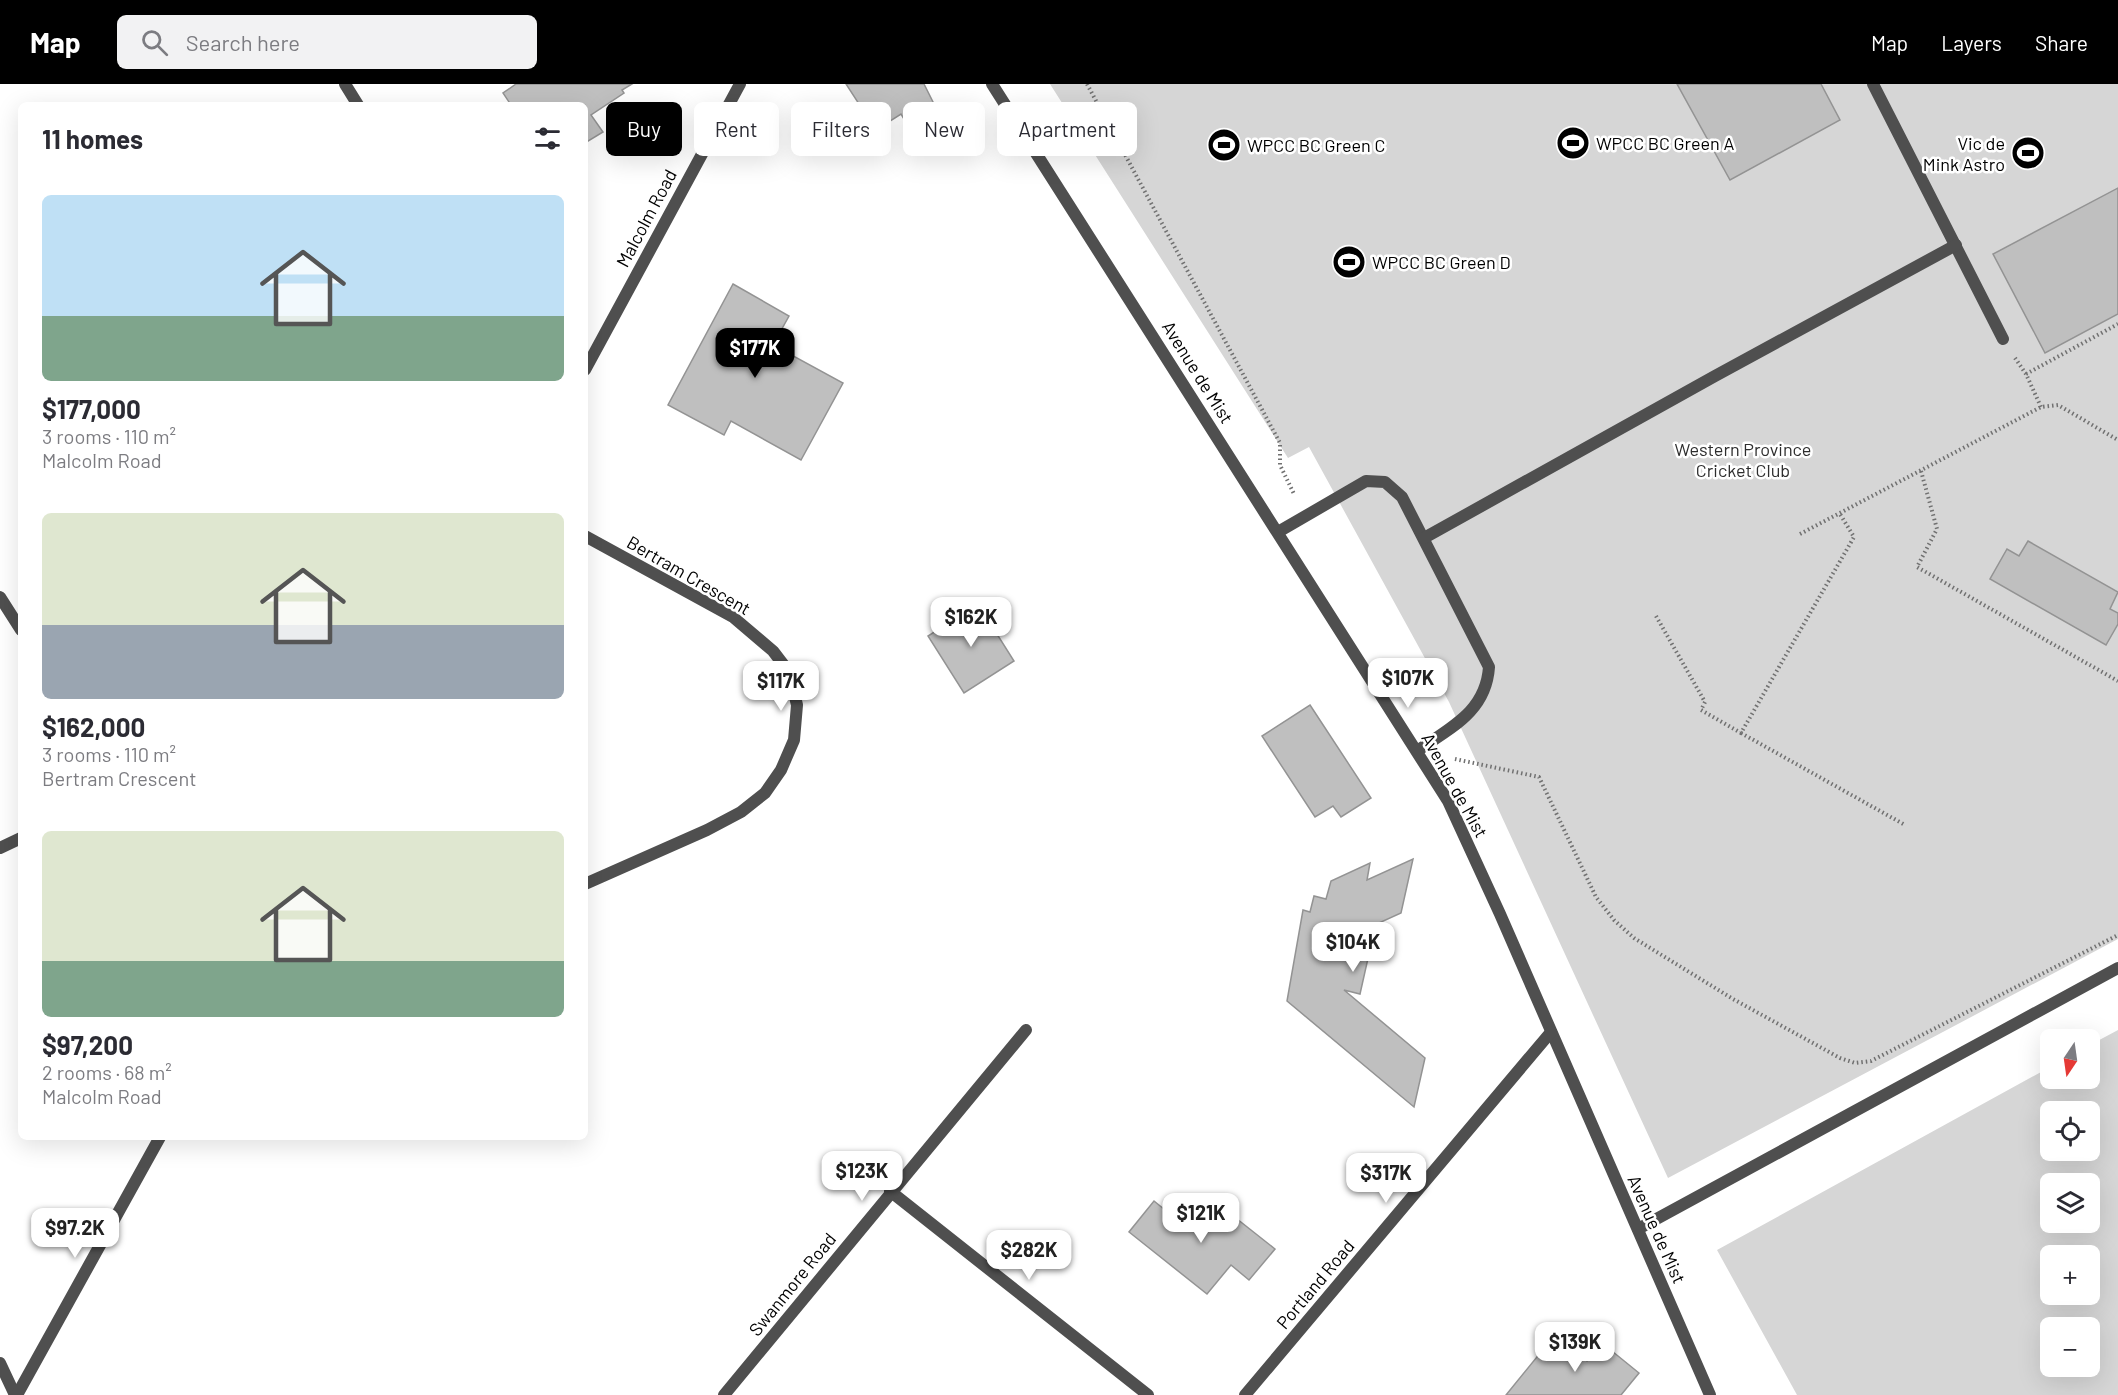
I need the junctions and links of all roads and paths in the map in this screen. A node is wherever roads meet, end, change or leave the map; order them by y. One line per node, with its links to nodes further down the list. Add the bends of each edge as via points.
1 (345, 84): 6 (street)
2 (740, 84): 10 (street, Malcolm Road)
3 (992, 84): 17 (street, Avenue de Mist)
4 (1087, 84): 16 (path, via 1280,443 1280,465 1295,496)
5 (1873, 84): 7 (street)
6 (356, 102)
7 (1956, 245): 9 (street); 20 (street)
8 (2118, 324): 11 (path)
9 (2003, 339): 11 (path)
10 (588, 364)
11 (2026, 374): 12 (path)
12 (2041, 407): 13 (path, via 2058,405); 14 (path)
13 (2118, 440)
14 (1921, 471): 15 (path); 24 (path, via 1937,530 1917,567)
15 (1840, 514): 18 (path); 25 (path, via 1854,537)
16 (1297, 521): 17 (street); 20 (street, via 1353,487 1379,481 1397,490)
17 (1278, 532): 26 (street, Avenue de Mist)
18 (1800, 534)
19 (588, 538): 31 (street, Bertram Crescent, via 733,617 773,651 789,672 797,705 794,740 765,793 741,812 707,830)
20 (1424, 538): 26 (street, via 1489,667 1485,691 1471,714)
21 (0, 597): 23 (street)
22 (1656, 616): 25 (path, via 1705,702 1701,710)
23 (18, 625)
24 (2118, 681)
25 (1741, 733): 28 (path)
26 (1417, 751): 35 (street, Avenue de Mist, via 1448,801)
27 (1455, 759): 32 (path, via 1539,777 1596,897 1614,920 1634,938 1733,999 1848,1061 1871,1061)
28 (1905, 825)
29 (18, 839): 30 (street)
30 (0, 848)
31 (588, 883)
32 (2118, 935)
33 (2118, 968): 38 (street)
34 (1026, 1030): 37 (street, Swanmore Road)
35 (1551, 1032): 38 (street, Avenue de Mist); 43 (street, Portland Road)
36 (158, 1140): 40 (street)
37 (890, 1191): 41 (street, Swanmore Road); 42 (street)
38 (1638, 1229): 44 (street, Avenue de Mist)
39 (0, 1363): 40 (street)
40 (16, 1395)
41 (724, 1395)
42 (1148, 1395)
43 (1245, 1395)
44 (1710, 1395)

